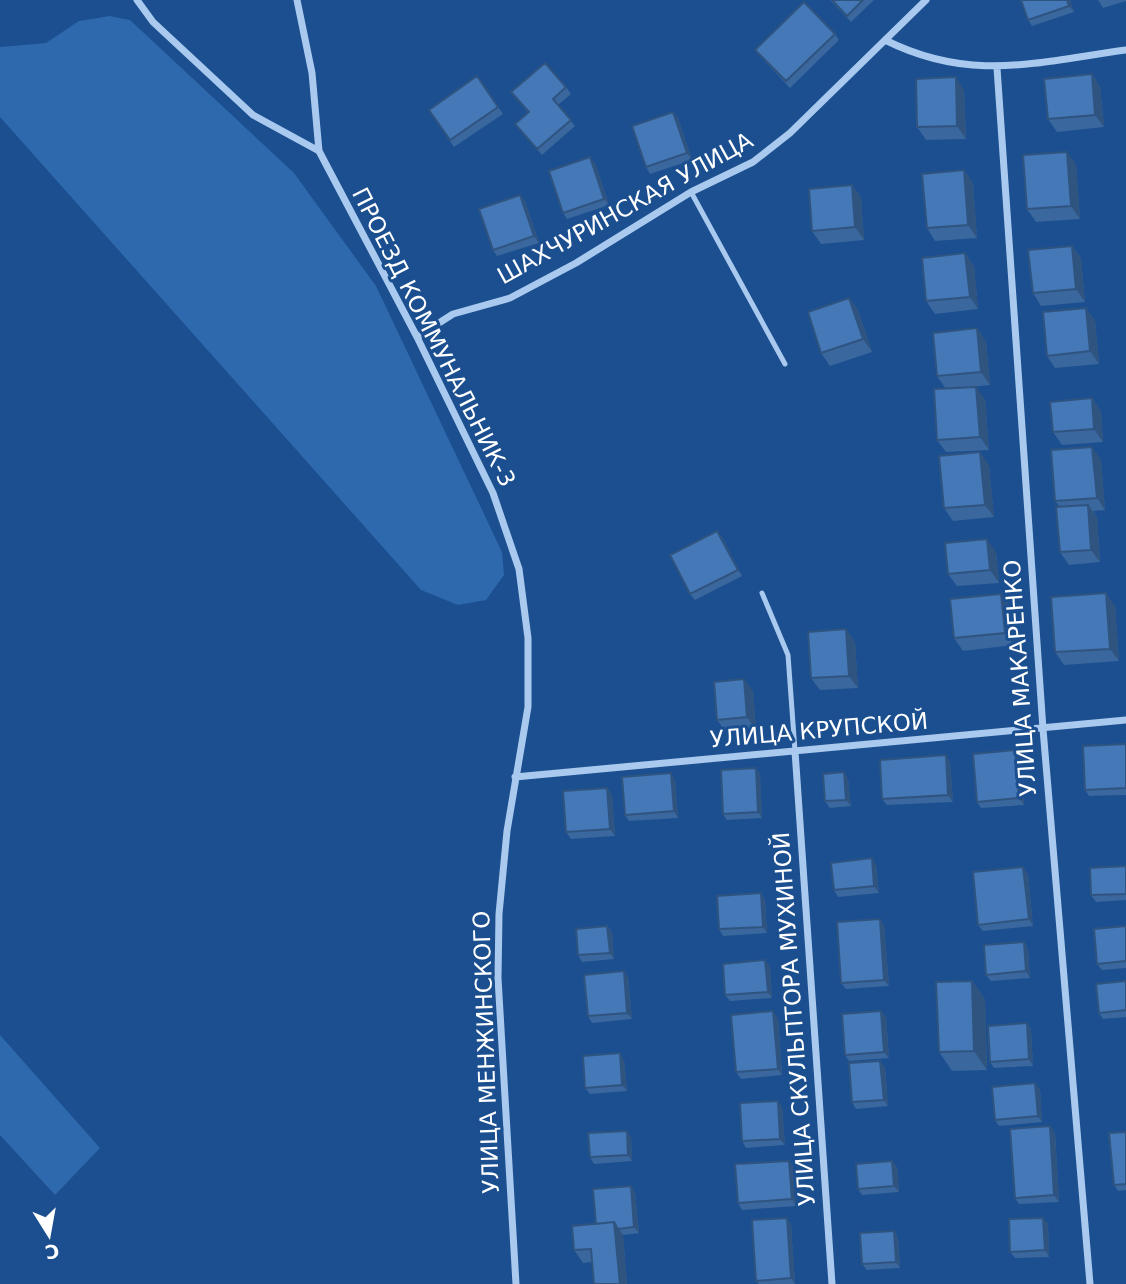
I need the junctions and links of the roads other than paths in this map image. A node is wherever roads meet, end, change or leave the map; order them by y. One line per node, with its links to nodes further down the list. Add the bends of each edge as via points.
1 (137, 0): 7 (street, via 153,22 253,115)
2 (298, 0): 7 (street, via 312,74)
3 (926, 0): 4 (street, ШАХЧУРИНСКАЯ УЛИЦА)
4 (885, 40): 6 (street, via 917,56 952,65); 8 (street, ШАХЧУРИНСКАЯ УЛИЦА, via 790,133 753,162)
5 (1126, 50): 6 (street)
6 (997, 68): 13 (street, УЛИЦА МАКАРЕНКО)
7 (319, 151): 9 (street, ПРОЕЗД КОММУНАЛЬНИК-3)
8 (691, 192): 9 (street, ШАХЧУРИНСКАЯ УЛИЦА, via 510,298 453,314); 10 (lane)
9 (417, 337): 15 (street, ПРОЕЗД КОММУНАЛЬНИК-3, via 493,494 519,569 528,638 528,707)
10 (785, 364)
11 (762, 593): 14 (lane, via 788,655)
12 (1126, 720): 13 (street, УЛИЦА КРУПСКОЙ)
13 (1042, 729): 14 (street, УЛИЦА КРУПСКОЙ); 18 (street, УЛИЦА МАКАРЕНКО)
14 (795, 751): 15 (street, УЛИЦА КРУПСКОЙ); 17 (street, УЛИЦА СКУЛЬПТОРА МУХИНОЙ)
15 (515, 777): 16 (street, УЛИЦА МЕНЖИНСКОГО, via 499,914 498,978)
16 (516, 1284)
17 (832, 1284)
18 (1090, 1284)

